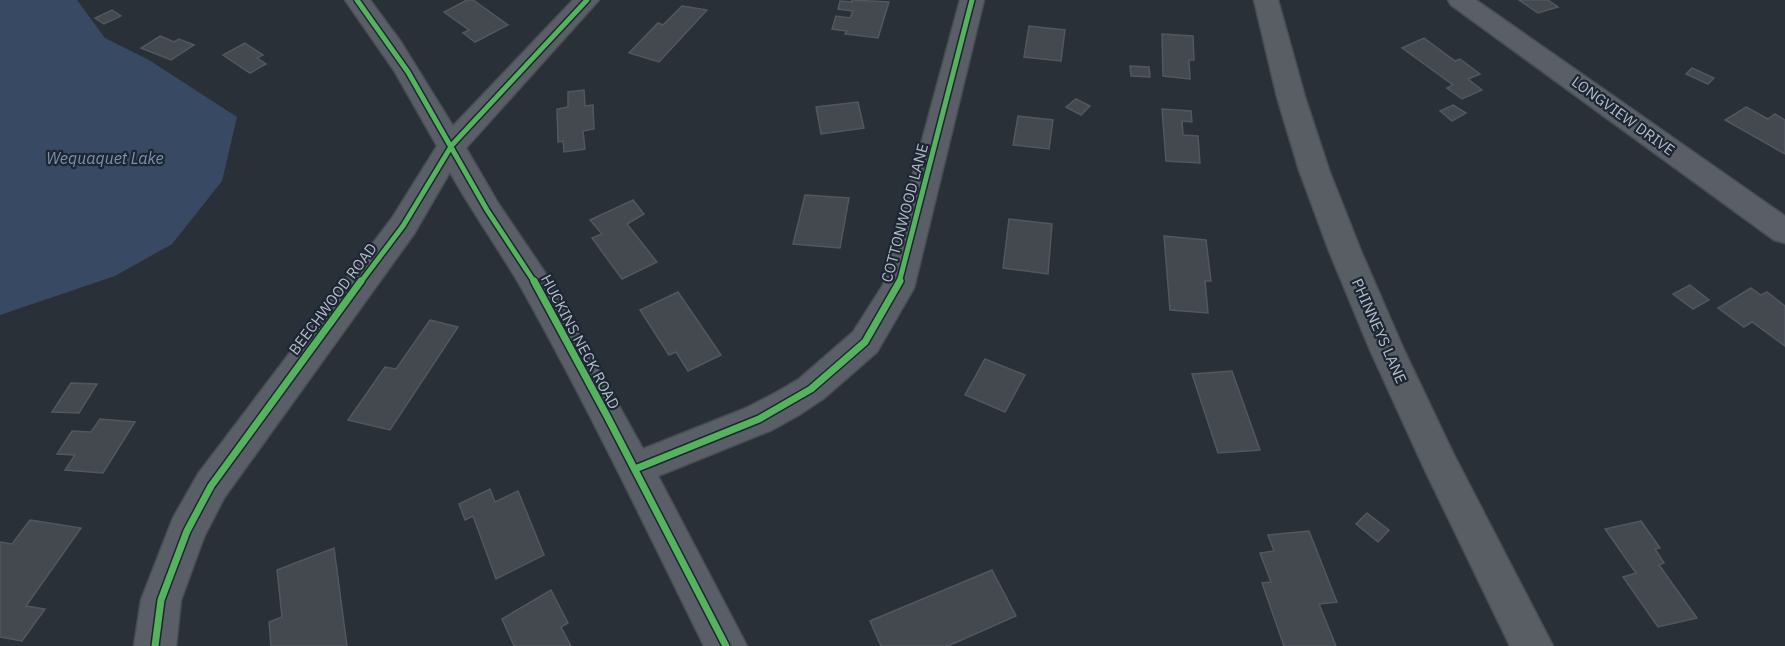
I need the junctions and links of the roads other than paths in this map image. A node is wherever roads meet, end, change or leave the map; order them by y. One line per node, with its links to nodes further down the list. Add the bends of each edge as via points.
1 (357, 0): 6 (street, HUCKINS NECK ROAD, via 390,43)
2 (587, 0): 6 (street, BEECHWOOD ROAD)
3 (972, 0): 8 (street, COTTONWOOD LANE, via 898,288 865,342 811,390 787,404)
4 (1266, 0): 11 (main road, PHINNEYS LANE, via 1307,148 1353,272 1440,464)
5 (1460, 0): 7 (street, LONGVIEW DRIVE)
6 (452, 145): 8 (street, HUCKINS NECK ROAD, via 481,199 532,277); 9 (street, BEECHWOOD ROAD, via 403,226 211,486 186,531 161,600)
7 (1785, 232)
8 (635, 469): 10 (street, HUCKINS NECK ROAD)
9 (155, 646)
10 (726, 646)
11 (1532, 646)

